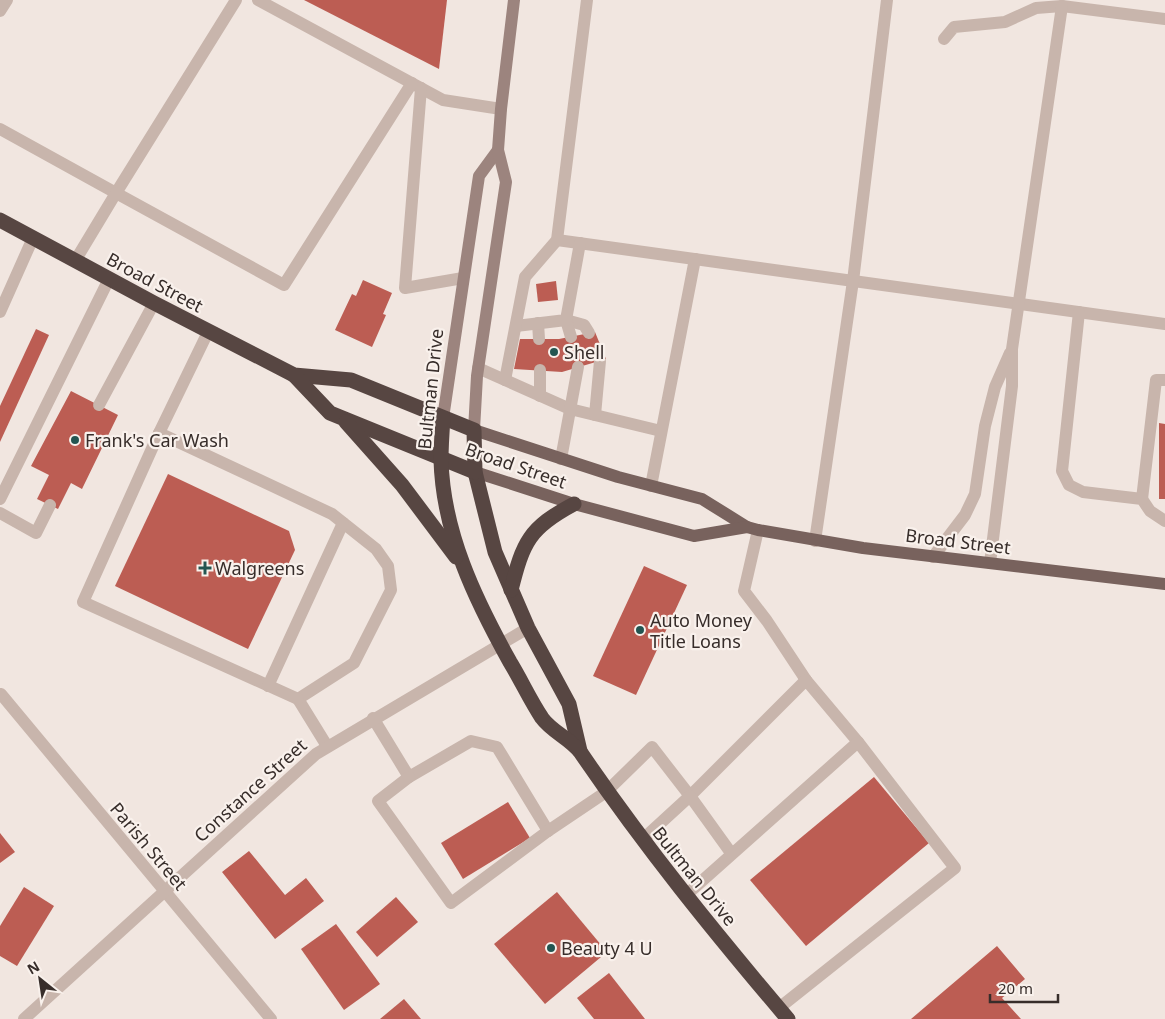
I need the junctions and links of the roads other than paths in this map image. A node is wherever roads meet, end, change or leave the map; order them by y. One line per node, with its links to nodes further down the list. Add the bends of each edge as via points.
1 (7, 0): 8 (street)
2 (236, 0): 15 (street)
3 (258, 0): 11 (street)
4 (514, 0): 12 (street, Bultman Drive)
5 (587, 0): 18 (street)
6 (887, 0): 24 (street)
7 (1062, 6): 9 (street); 10 (street, via 1036,8 1005,22 954,27); 26 (street)
8 (0, 11)
9 (1165, 19)
10 (944, 40)
11 (417, 85): 12 (street, via 443,100); 15 (street, via 284,285); 22 (street, via 405,288)
12 (500, 109): 14 (street, Bultman Drive)
13 (0, 129): 15 (street)
14 (498, 150): 22 (street, Bultman Drive, via 480,176); 40 (street, Bultman Drive, via 506,182)
15 (116, 193): 21 (street)
16 (0, 220): 17 (highway, Broad Street)
17 (33, 238): 21 (highway, Broad Street); 27 (street)
18 (557, 240): 19 (street); 32 (street, via 525,277)
19 (580, 243): 20 (street); 29 (street)
20 (695, 259): 24 (street); 52 (street)
21 (75, 261): 23 (highway, Broad Street)
22 (463, 278): 49 (street, Bultman Drive)
23 (109, 279): 25 (highway, Broad Street); 58 (street)
24 (853, 281): 26 (street); 66 (street)
25 (154, 303): 33 (highway, Broad Street); 46 (street)
26 (1019, 304): 28 (street); 37 (street)
27 (0, 312)
28 (1079, 312): 31 (street); 59 (street, via 1062,471 1069,485 1083,492)
29 (566, 320): 30 (street); 34 (street, via 584,325); 35 (street)
30 (538, 323): 32 (street); 36 (street)
31 (1165, 324)
32 (516, 326): 43 (street)
33 (208, 332): 42 (highway, Broad Street); 53 (street)
34 (589, 333)
35 (571, 337)
36 (539, 339)
37 (1012, 349): 67 (street, via 995,387 985,426 975,494 965,515); 69 (street, via 1012,386)
38 (600, 361): 48 (street)
39 (578, 367): 47 (street)
40 (478, 368): 43 (street); 51 (street, Bultman Drive)
41 (540, 370): 45 (street)
42 (294, 375): 49 (highway, Broad Street, via 351,380); 50 (highway, Broad Street, via 330,413)
43 (505, 380): 45 (street)
44 (1165, 380): 59 (street, via 1156,380)
45 (540, 396): 47 (street)
46 (99, 405)
47 (570, 409): 48 (street); 55 (street)
48 (596, 416): 52 (street)
49 (443, 418): 51 (highway, Broad Street); 54 (highway, Bultman Drive)
50 (343, 419): 54 (highway, Broad Street); 68 (highway, via 402,485)
51 (474, 430): 55 (main road, Broad Street); 56 (highway, Bultman Drive)
52 (661, 431): 57 (street)
53 (159, 433): 64 (street, via 332,514); 75 (street, via 84,602)
54 (441, 459): 56 (highway, Broad Street); 68 (highway, Bultman Drive, via 447,513)
55 (561, 459): 57 (main road, Broad Street)
56 (475, 472): 60 (main road, Broad Street); 71 (highway, Bultman Drive, via 495,552)
57 (651, 486): 65 (main road, Broad Street, via 702,499)
58 (0, 499)
59 (1142, 499): 63 (street, via 1150,511)
60 (574, 504): 65 (main road, Broad Street, via 694,536); 71 (highway, via 551,516 526,542 519,556)
61 (50, 505): 62 (street, via 36,533)
62 (0, 513)
63 (1165, 522)
64 (343, 523): 75 (street); 77 (street, via 376,549 388,566 391,590 354,663)
65 (753, 528): 66 (main road, Broad Street); 74 (street, via 744,591)
66 (815, 541): 67 (main road, Broad Street)
67 (933, 557): 69 (main road, Broad Street)
68 (461, 563): 73 (highway, Bultman Drive)
69 (990, 563): 70 (main road, Broad Street)
70 (1165, 584)
71 (511, 590): 72 (highway, Bultman Drive)
72 (528, 628): 73 (street, Constance Street); 81 (highway, Bultman Drive, via 569,704)
73 (500, 644): 78 (street, Constance Street); 81 (highway, Bultman Drive, via 543,719)
74 (806, 680): 79 (street); 84 (street)
75 (268, 686): 77 (street)
76 (1, 694): 88 (street, Parish Street)
77 (298, 699): 80 (street)
78 (373, 718): 80 (street, Constance Street); 82 (street)
79 (858, 742): 87 (street); 90 (street, via 955,868)
80 (327, 746): 88 (street, Constance Street, via 300,766)
81 (580, 751): 83 (highway, Bultman Drive)
82 (409, 778): 85 (street, via 471,740 497,747); 85 (street, via 378,801 451,903)
83 (606, 792): 84 (street, via 652,747); 85 (street); 86 (highway, Bultman Drive)
84 (690, 796): 86 (street); 87 (street)
85 (548, 831)
86 (642, 840): 89 (highway, Bultman Drive)
87 (731, 853): 89 (street)
88 (164, 891): 91 (street, Constance Street); 92 (street, Parish Street)
89 (685, 896): 90 (highway, Bultman Drive)
90 (784, 1014)
91 (24, 1019)
92 (271, 1019)

